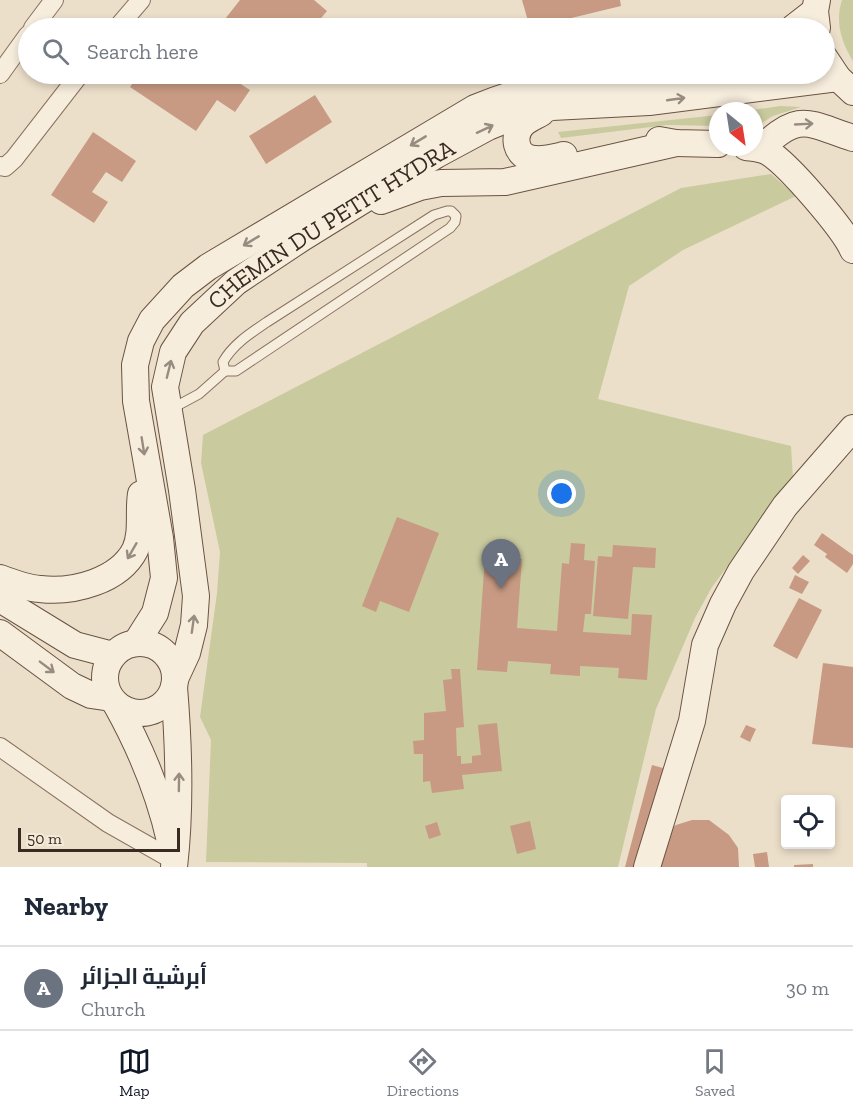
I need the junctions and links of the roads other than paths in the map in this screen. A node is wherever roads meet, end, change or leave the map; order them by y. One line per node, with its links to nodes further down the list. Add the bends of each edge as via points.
1 (54, 0): 3 (street)
2 (141, 0): 4 (street)
3 (40, 18)
4 (126, 18)
5 (18, 49): 6 (street)
6 (0, 74)
7 (73, 84): 16 (street, via 14,159 5,167)
8 (557, 84): 22 (main road, CHEMIN DU PETIT HYDRA, one-way to 22, via 504,96 475,108 208,267 167,303 141,341 135,365)
9 (775, 84): 10 (main road, CHEMIN DU PETIT HYDRA, one-way to 9, via 649,102)
10 (552, 108): 13 (main road, via 525,122 519,130 516,141 523,155 539,159 652,139); 17 (main road, CHEMIN DU PETIT HYDRA, one-way to 10, via 462,140 515,116)
11 (853, 138): 12 (main road, one-way to 11, via 781,130 804,123)
12 (763, 142)
13 (676, 143): 14 (main road); 17 (main road, via 505,182 420,187)
14 (709, 144)
15 (763, 150): 18 (main road, via 791,172 839,227)
16 (0, 166)
17 (302, 238): 20 (main road, CHEMIN DU PETIT HYDRA, one-way to 17, via 165,387 173,352 192,323 236,282)
18 (853, 250)
19 (225, 371): 19 (lane, via 223,362 230,352 275,316 434,215 442,211 454,213 456,219 446,230 237,371); 20 (lane, via 199,394)
20 (168, 410): 28 (main road, CHEMIN DU PETIT HYDRA, one-way to 20, via 194,625 196,596)
21 (853, 428): 32 (main road, via 785,506 723,604 705,645 692,722)
22 (147, 474): 23 (main road, one-way to 23, via 139,538 122,566 86,586 60,590 23,586); 26 (main road, CHEMIN DU PETIT HYDRA, via 164,578 155,613)
23 (0, 578)
24 (0, 599): 27 (main road, via 75,645)
25 (0, 633): 29 (main road, one-way to 29, via 72,686)
26 (136, 643): 27 (main road); 28 (main road, via 151,644 164,652 173,664)
27 (113, 655): 29 (main road, via 105,676 106,688)
28 (175, 683): 29 (main road, via 169,698 150,711 126,710); 31 (main road, one-way to 28, via 179,803)
29 (114, 701): 31 (main road, via 146,764)
30 (0, 747): 31 (street)
31 (174, 864)
32 (647, 867)

